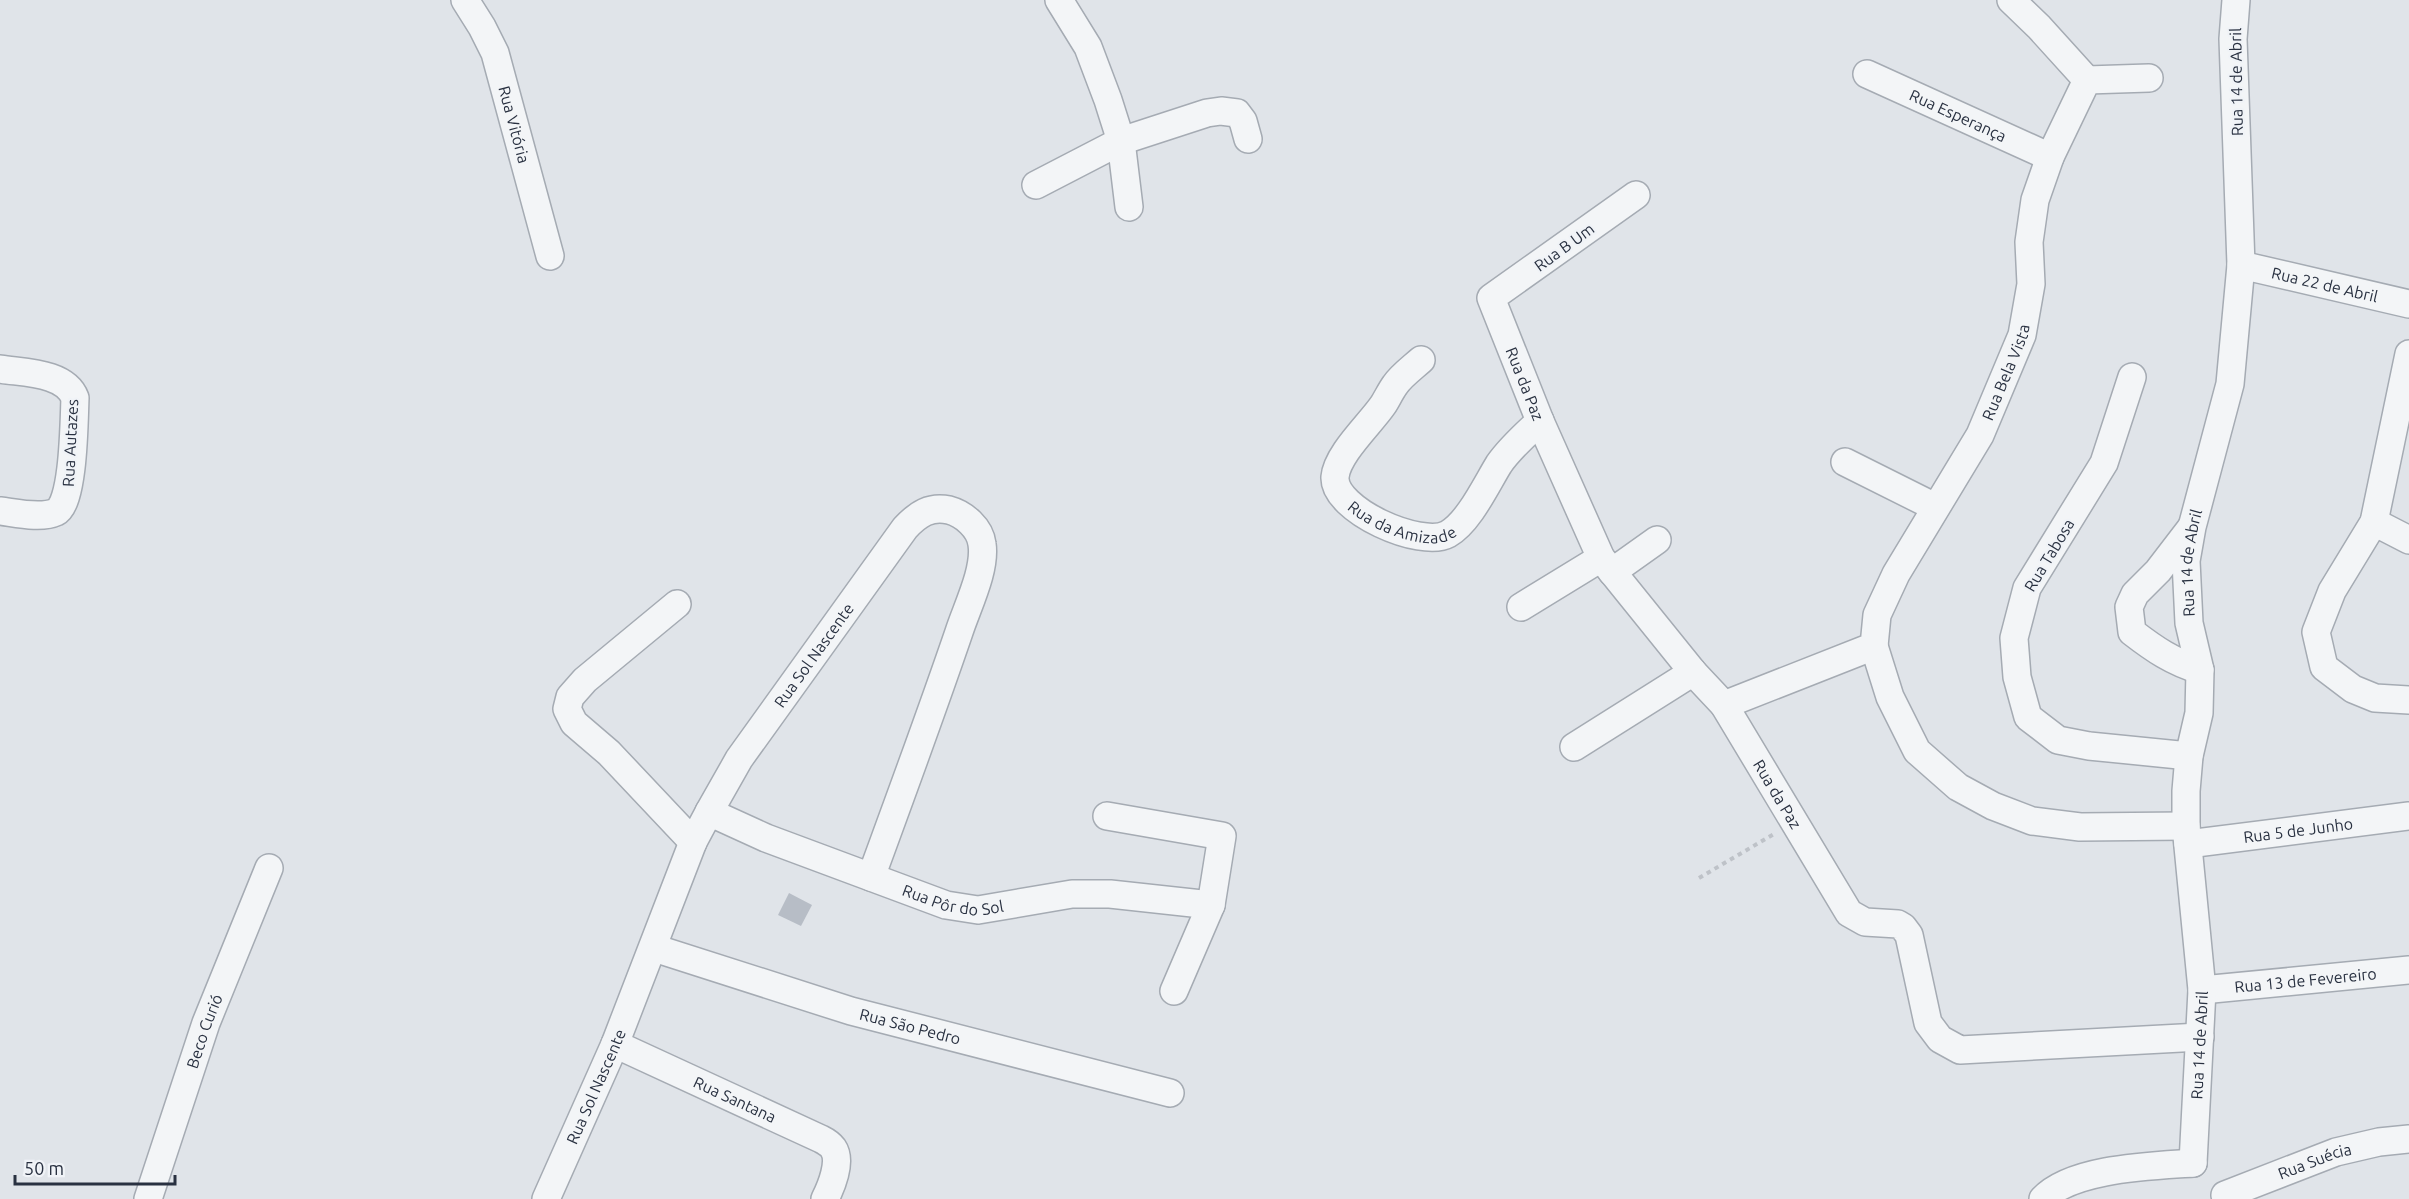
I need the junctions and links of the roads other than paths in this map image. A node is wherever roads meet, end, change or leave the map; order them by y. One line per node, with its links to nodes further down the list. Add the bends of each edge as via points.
1 (465, 0): 14 (street, Rua Vitória, via 495,53)
2 (1059, 0): 9 (street, via 1088,47)
3 (2011, 0): 7 (street)
4 (2236, 0): 15 (street, Rua 14 de Abril, via 2233,39)
5 (1867, 74): 10 (street, Rua Esperança)
6 (2149, 78): 7 (street)
7 (2086, 80): 10 (street, Rua Bela Vista)
8 (1248, 139): 9 (street, via 1241,116 1221,111)
9 (1122, 141): 11 (street); 13 (street)
10 (2050, 157): 24 (street, Rua Bela Vista, via 2035,201 2029,242 2031,284 2022,335 1980,435)
11 (1036, 185)
12 (1636, 195): 16 (street, Rua B Um)
13 (1129, 207)
14 (550, 256)
15 (2241, 265): 17 (street, Rua 22 de Abril); 27 (street, Rua 14 de Abril, via 2230,384)
16 (1491, 298): 22 (street, Rua da Paz)
17 (2409, 304)
18 (2409, 354): 26 (street)
19 (1421, 360): 22 (street, Rua da Amizade, via 1395,384 1338,469 1335,479 1341,494 1373,519 1418,537 1446,535 1455,529 1501,463)
20 (0, 369): 25 (street, Rua Autazes, via 54,379 75,398 69,489 62,507 44,514)
21 (2132, 377): 39 (street, Rua Tabosa, via 2104,463 2027,588 2014,638 2017,677 2028,717 2058,740)
22 (1540, 421): 30 (street, Rua da Paz)
23 (1845, 462): 24 (street)
24 (1935, 507): 33 (street, Rua Bela Vista, via 1877,615)
25 (0, 511)
26 (2374, 522): 29 (street); 36 (street, via 2332,591 2316,632 2324,668 2353,689 2375,698)
27 (2192, 527): 34 (street, Rua 14 de Abril, via 2186,561 2189,612); 34 (street, via 2135,594 2129,607 2132,632 2158,653)
28 (1657, 540): 30 (street)
29 (2409, 540)
30 (1607, 565): 32 (street); 35 (street, Rua da Paz)
31 (677, 604): 44 (street, via 585,680 570,697 567,709 574,723 609,753)
32 (1521, 608)
33 (1874, 646): 37 (street); 43 (street, Rua Bela Vista, via 1890,697 1917,751 1958,787 2032,821)
34 (2200, 670): 39 (street, Rua 14 de Abril, via 2199,713)
35 (1693, 672): 37 (street, Rua da Paz); 38 (street)
36 (2409, 700)
37 (1724, 705): 52 (street, Rua da Paz, via 1849,913 1865,922 1898,924 1909,935 1928,1023 1941,1039 1960,1050)
38 (1574, 747)
39 (2189, 756): 43 (street, Rua 14 de Abril)
40 (709, 812): 44 (street, Rua Sol Nascente); 46 (street, Rua Pôr do Sol); 46 (street, Rua Sol Nascente, via 739,759 905,528 934,508 959,513 976,528 982,543 980,570)
41 (1107, 816): 47 (street, via 1222,836)
42 (2409, 816): 43 (street, Rua 5 de Junho)
43 (2187, 835): 50 (street, Rua 14 de Abril)
44 (693, 842): 48 (street, Rua Sol Nascente)
45 (269, 868): 59 (street, Beco Curió, via 206,1023)
46 (871, 877): 47 (street, Rua Pôr do Sol, via 963,909 978,910 1072,894)
47 (1211, 905): 51 (street)
48 (654, 948): 53 (street, Rua Sol Nascente); 54 (street, Rua São Pedro, via 850,1011)
49 (2409, 970): 50 (street, Rua 13 de Fevereiro)
50 (2202, 990): 52 (street, Rua 14 de Abril)
51 (1174, 991)
52 (2200, 1037): 56 (street, Rua 14 de Abril)
53 (615, 1044): 57 (street, Rua Santana, via 821,1139 833,1147 836,1156); 60 (street, Rua Sol Nascente)
54 (1170, 1093)
55 (2409, 1139): 58 (street, Rua Suécia, via 2336,1152)
56 (2193, 1162): 58 (street); 61 (street, via 2106,1172 2076,1180)
57 (834, 1189)
58 (2226, 1197)
59 (148, 1199)
60 (546, 1199)
61 (2043, 1199)

